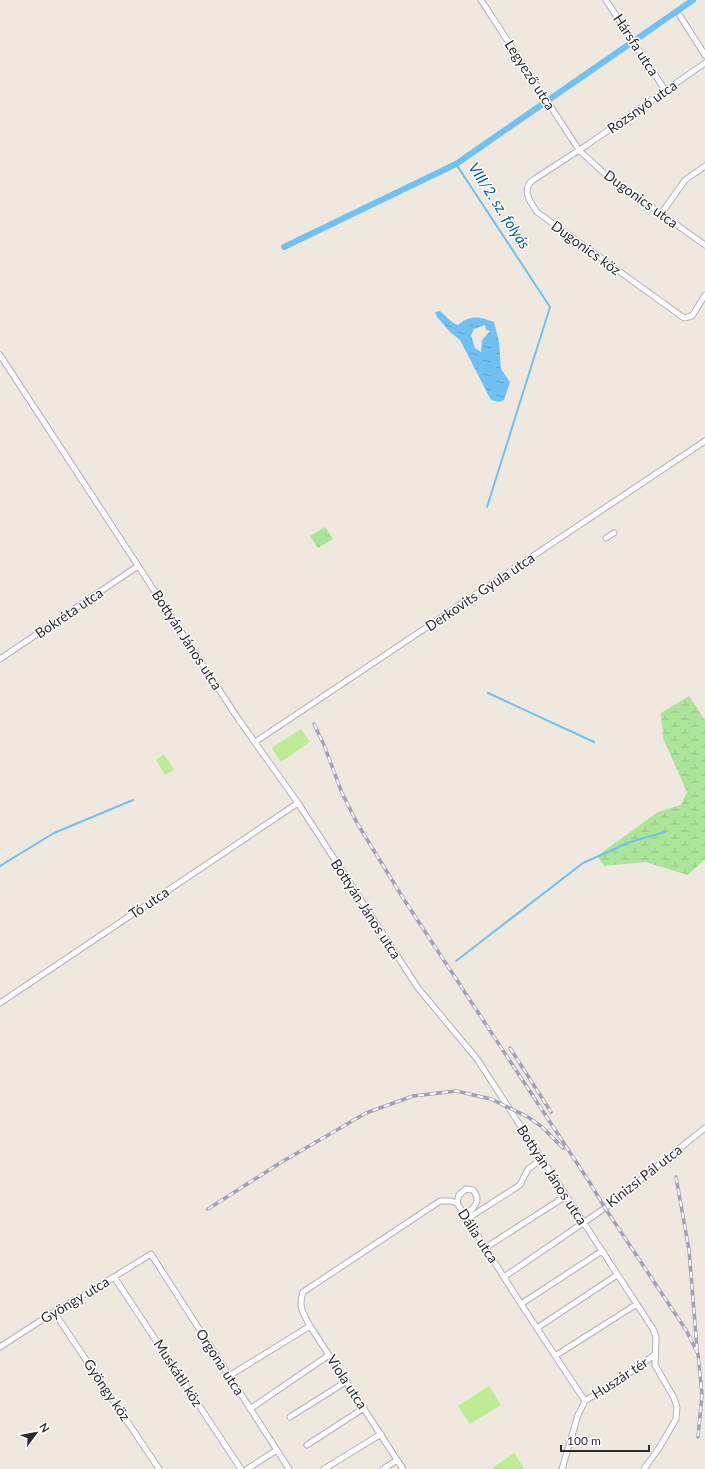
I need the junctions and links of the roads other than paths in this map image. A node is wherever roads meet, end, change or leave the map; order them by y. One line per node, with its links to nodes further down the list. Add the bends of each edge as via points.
1 (481, 0): 7 (street, Legyező utca)
2 (606, 0): 6 (street, Hársfa utca)
3 (680, 16): 4 (street)
4 (705, 55)
5 (705, 63): 6 (street, Rozsnyó utca)
6 (665, 90): 7 (street, Rozsnyó utca)
7 (579, 150): 9 (street, Dugonics utca, via 605,174); 11 (street, Dugonics köz, via 528,183 527,194 537,212 684,318 692,316)
8 (705, 166): 9 (street, via 685,180)
9 (661, 214): 10 (street, Dugonics utca)
10 (705, 245)
11 (705, 294)
12 (0, 355): 16 (street, Bottyán János utca)
13 (705, 441): 18 (street, Derkovits Gyula utca)
14 (614, 533): 15 (street)
15 (606, 538)
16 (138, 566): 17 (street, Bokréta utca); 18 (street, Bottyán János utca)
17 (0, 659)
18 (255, 742): 19 (street, Bottyán János utca)
19 (298, 803): 20 (street, Tó utca); 22 (street, Bottyán János utca, via 418,988 477,1059)
20 (0, 1003)
21 (705, 1128): 26 (street, Kinizsi Pál utca)
22 (542, 1159): 23 (street, Bottyán János utca); 25 (street, via 528,1169 520,1186)
23 (566, 1196): 26 (street, Bottyán János utca); 27 (street)
24 (457, 1203): 25 (street, Dália utca); 25 (street, via 459,1195 466,1189 473,1190 476,1194 475,1206); 33 (street, Dália utca, via 440,1201)
25 (466, 1218): 27 (street, Dália utca)
26 (583, 1223): 28 (street, Bottyán János utca); 32 (street, Kinizsi Pál utca)
27 (486, 1248): 32 (street, Dália utca)
28 (602, 1251): 30 (street, Bottyán János utca); 34 (street)
29 (151, 1254): 31 (street, Gyöngy utca); 43 (street, Orgona utca)
30 (618, 1275): 35 (street, Bottyán János utca); 38 (street)
31 (114, 1277): 36 (street, Gyöngy utca); 54 (street, Muskátli köz)
32 (504, 1277): 34 (street, Dália utca)
33 (303, 1292): 37 (street, Viola utca, via 300,1307)
34 (521, 1304): 38 (street, Dália utca)
35 (636, 1304): 40 (street, Bottyán János utca, via 653,1329 657,1347); 42 (street)
36 (54, 1312): 39 (street, Gyöngy utca); 53 (street, Gyöngy köz)
37 (310, 1326): 41 (street, Viola utca); 43 (street)
38 (537, 1328): 42 (street, Dália utca)
39 (0, 1347)
40 (655, 1354): 45 (street, Huszár tér); 61 (street, Bottyán János utca, via 655,1365 677,1407 676,1420)
41 (330, 1355): 44 (street, Viola utca); 47 (street)
42 (555, 1356): 45 (street, Dália utca)
43 (229, 1376): 47 (street, Orgona utca)
44 (347, 1382): 46 (street, Viola utca); 48 (street)
45 (585, 1401): 60 (street, Huszár tér, via 578,1415)
46 (364, 1408): 49 (street, Viola utca); 50 (street)
47 (250, 1409): 51 (street, Orgona utca)
48 (290, 1417)
49 (381, 1434): 52 (street, Viola utca); 57 (street)
50 (307, 1445)
51 (277, 1450): 55 (street); 56 (street, Orgona utca)
52 (397, 1460): 58 (street); 59 (street, Viola utca)
53 (159, 1469)
54 (241, 1469)
55 (247, 1469)
56 (289, 1469)
57 (324, 1469)
58 (383, 1469)
59 (403, 1469)
60 (562, 1469)
61 (644, 1469)

